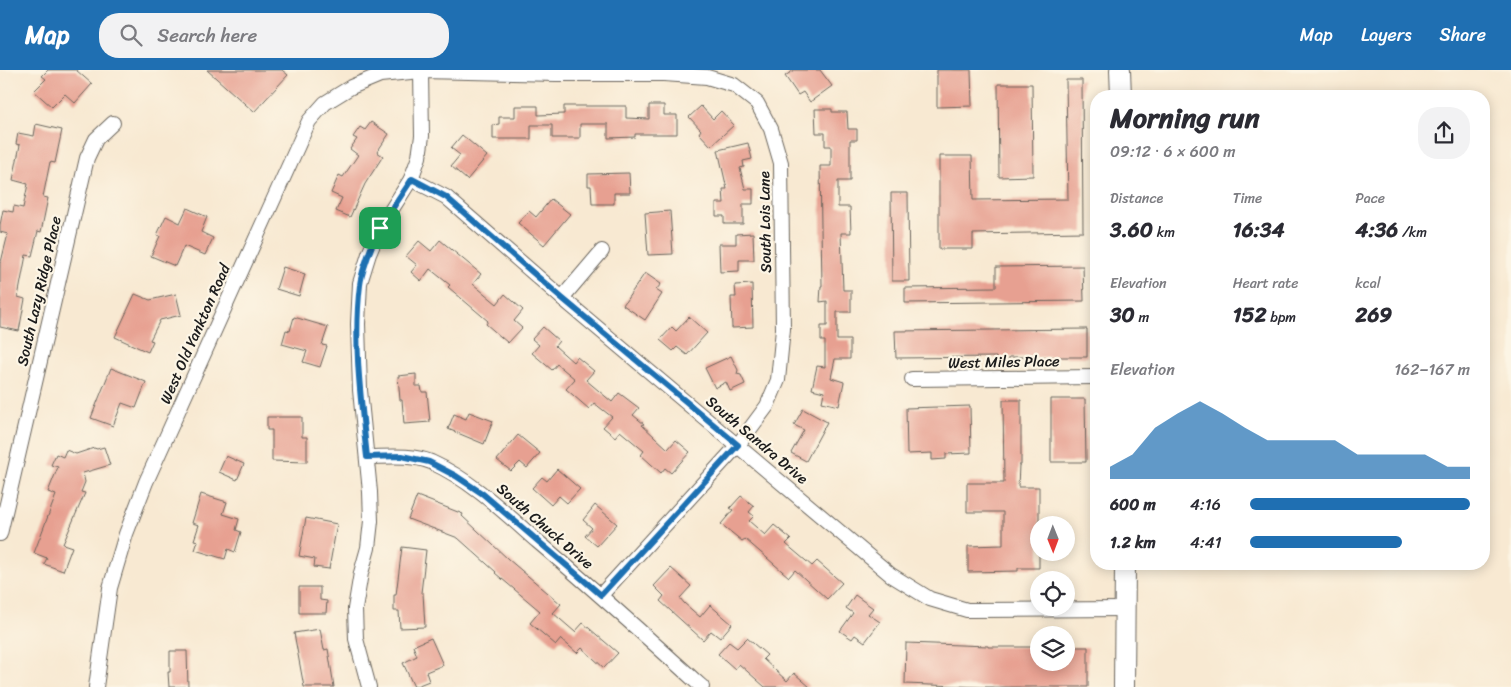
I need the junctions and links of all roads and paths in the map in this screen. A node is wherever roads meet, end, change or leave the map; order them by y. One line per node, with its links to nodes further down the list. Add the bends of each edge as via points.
1 (1120, 70): 3 (street)
2 (421, 71): 5 (street, via 422,136); 10 (street, South Lois Lane, via 707,77 734,85 757,103 771,129 781,163 783,329 778,380 766,406); 16 (street, West Old Yankton Road, via 380,75 351,87 325,103 309,121 146,482 126,534 110,588)
3 (1121, 90)
4 (113, 123): 12 (street, South Lazy Ridge Place, via 96,139 87,158)
5 (412, 179): 7 (street, South Sandra Drive, via 446,197); 11 (street, via 380,228 360,283 359,380)
6 (602, 251): 7 (street)
7 (562, 298): 10 (street, South Sandra Drive)
8 (1090, 377): 9 (street, West Miles Place)
9 (912, 379)
10 (738, 445): 14 (street, South Lois Lane); 15 (street, South Sandra Drive, via 891,575 930,599 968,610)
11 (367, 457): 14 (street, South Chuck Drive, via 402,456 429,462 456,476 483,494); 17 (street, via 370,492 368,548 355,609 356,639)
12 (0, 534)
13 (1125, 570): 15 (street)
14 (601, 595): 18 (street, South Chuck Drive)
15 (1126, 609): 19 (street)
16 (96, 687)
17 (369, 687)
18 (702, 687)
19 (1124, 687)

